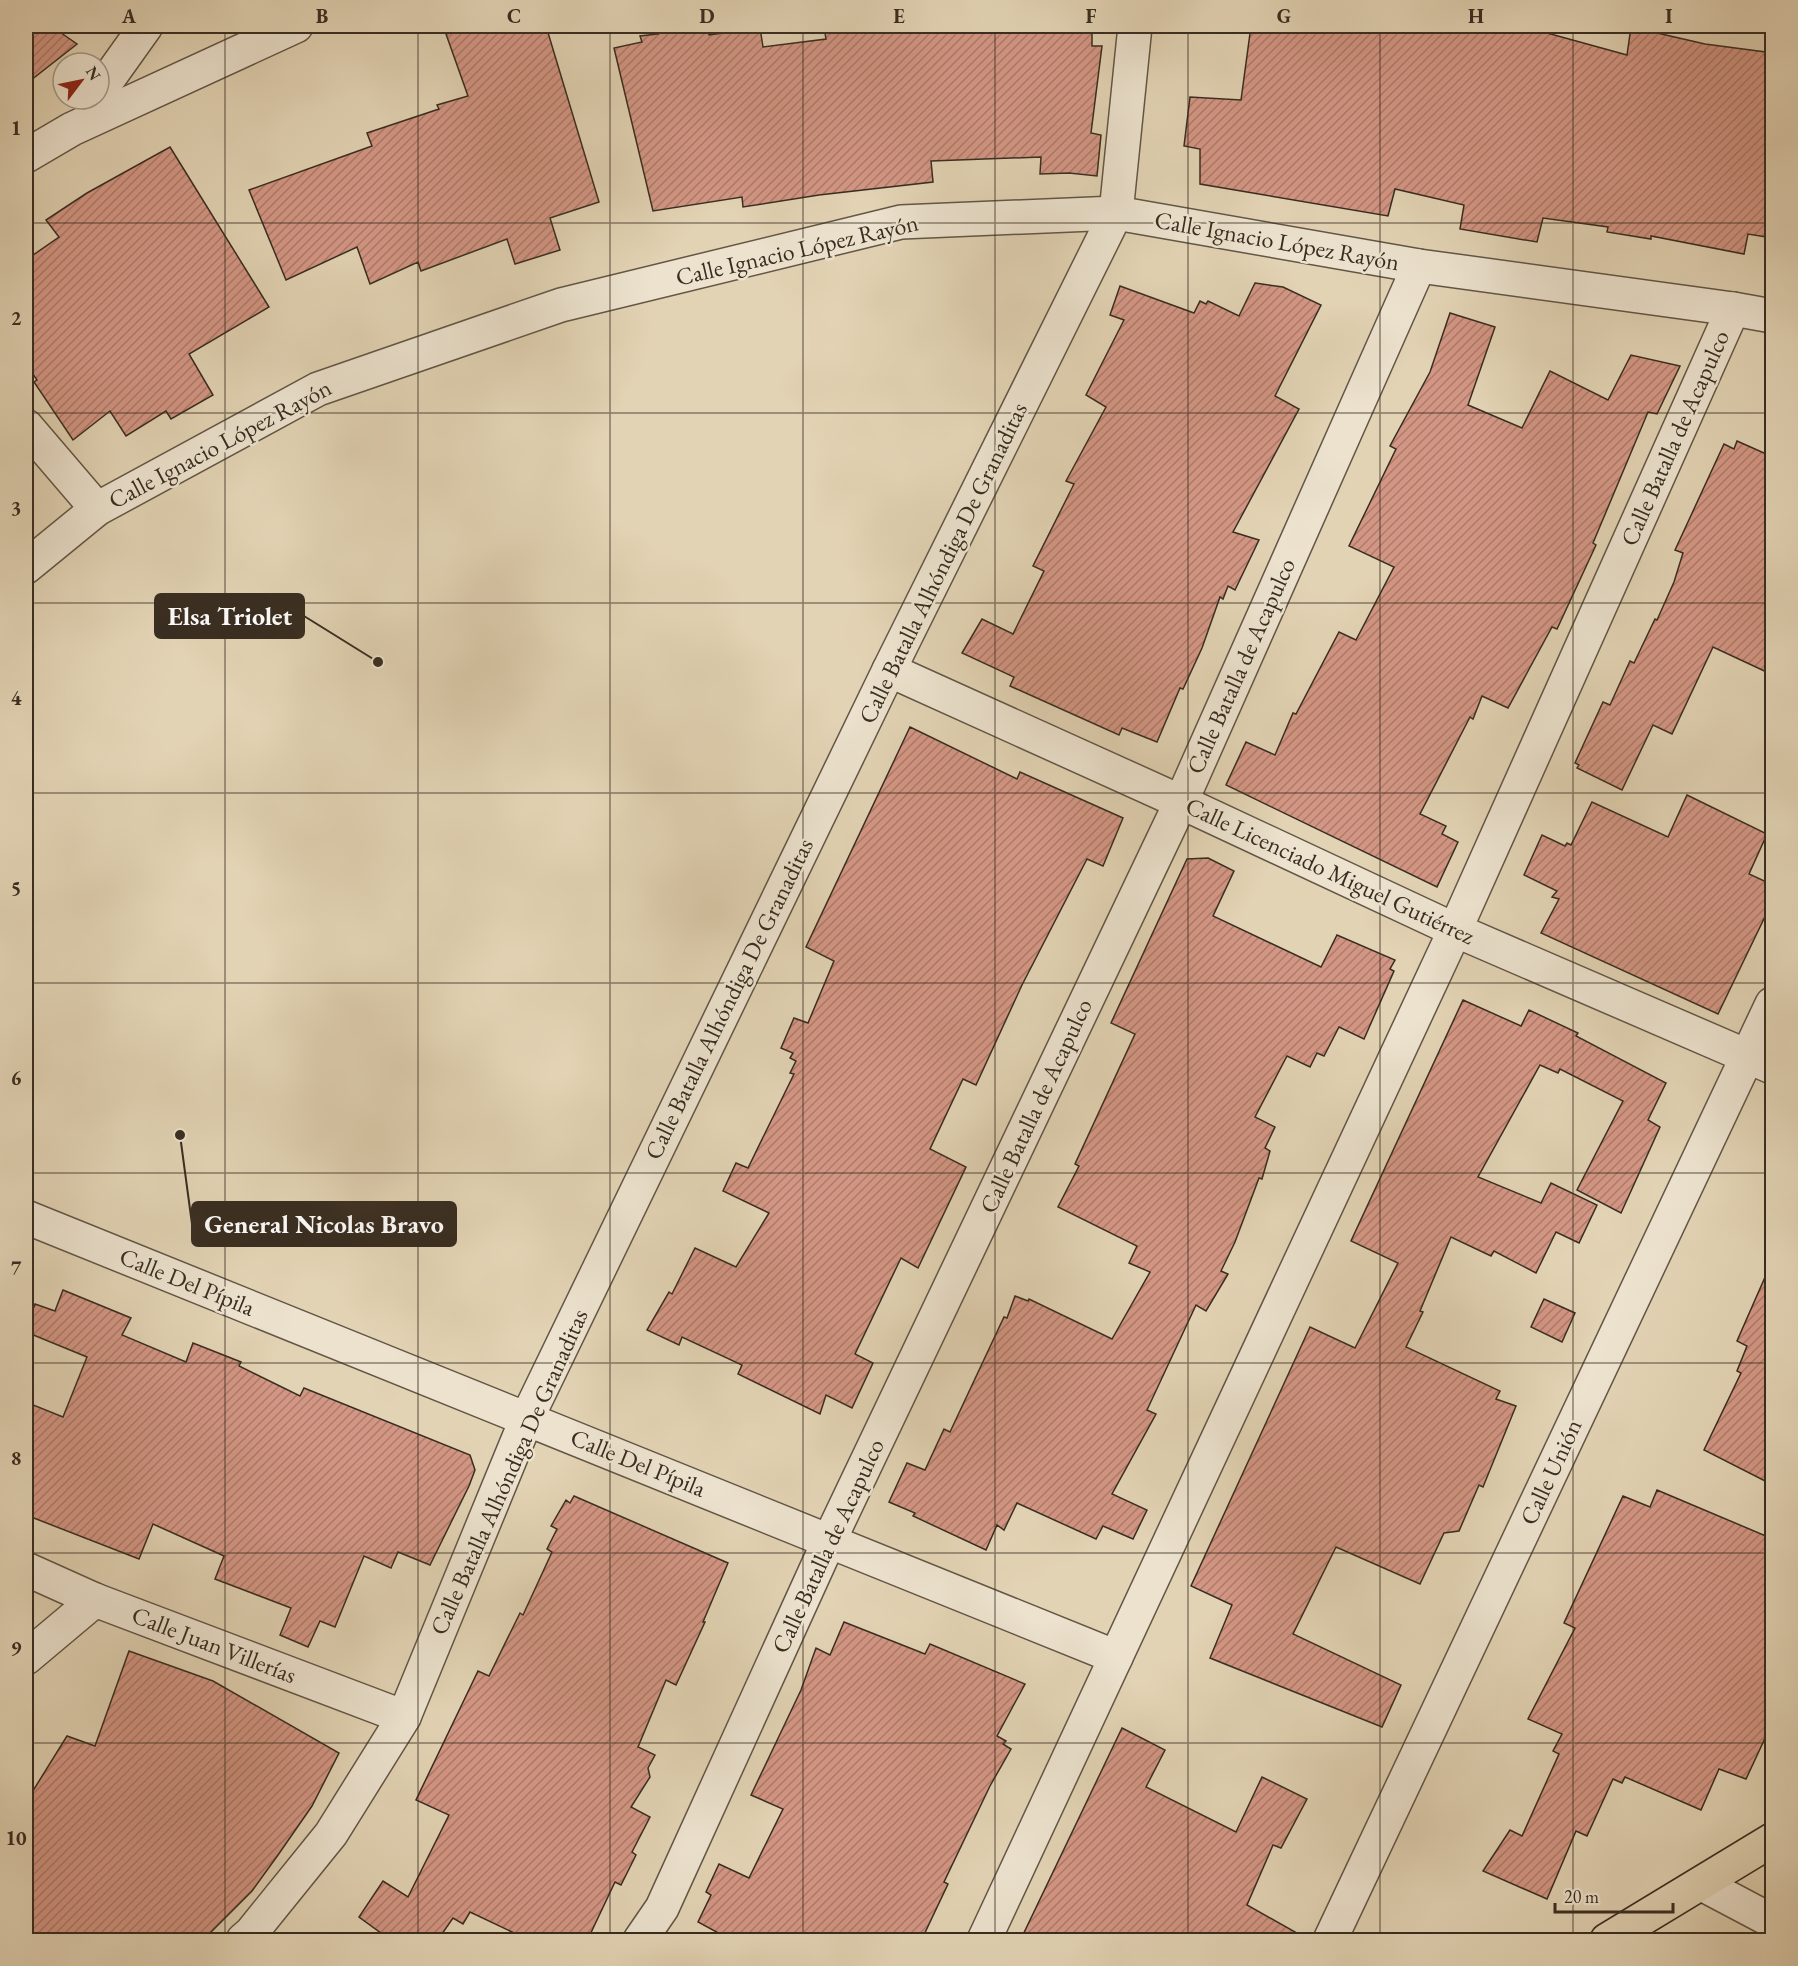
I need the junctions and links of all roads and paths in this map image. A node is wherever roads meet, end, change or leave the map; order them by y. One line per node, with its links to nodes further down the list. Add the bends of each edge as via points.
1 (146, 26): 4 (street)
2 (296, 26): 6 (street)
3 (1135, 26): 8 (street, Calle Batalla Alhóndiga De Granaditas)
4 (111, 75)
5 (85, 111): 6 (street)
6 (72, 129): 7 (street)
7 (26, 156)
8 (1116, 213): 9 (street, Calle Ignacio López Rayón); 13 (street, Calle Ignacio López Rayón, via 900,222 561,305 318,389); 15 (street, Calle Batalla Alhóndiga De Granaditas)
9 (1419, 266): 10 (street, Calle Ignacio López Rayón); 16 (street, Calle Batalla de Acapulco)
10 (1733, 309): 11 (street, Calle Ignacio López Rayón); 17 (street, Calle Batalla de Acapulco)
11 (1773, 316)
12 (26, 426): 13 (street)
13 (97, 508): 14 (street, Calle Ignacio López Rayón)
14 (26, 567)
15 (889, 670): 16 (street, Calle Licenciado Miguel Gutiérrez); 21 (street, Calle Batalla Alhóndiga De Granaditas)
16 (1181, 802): 17 (street, Calle Licenciado Miguel Gutiérrez); 22 (street, Calle Batalla de Acapulco)
17 (1455, 930): 19 (street, Calle Licenciado Miguel Gutiérrez); 25 (street, Calle Batalla de Acapulco)
18 (1773, 1004): 19 (street, Calle Unión)
19 (1760, 1061): 34 (street, Calle Unión)
20 (26, 1217): 21 (street, Calle Del Pípila)
21 (527, 1418): 22 (street, Calle Del Pípila); 27 (street, Calle Batalla Alhóndiga De Granaditas)
22 (829, 1540): 25 (street, Calle Del Pípila); 32 (street, Calle Batalla de Acapulco, via 662,1908)
23 (26, 1569): 24 (street, Calle Juan Villerías)
24 (95, 1600): 26 (street); 27 (street, Calle Juan Villerías)
25 (1116, 1657): 33 (street, Calle Batalla de Acapulco)
26 (26, 1658)
27 (404, 1717): 31 (street, Calle Batalla Alhóndiga De Granaditas, via 331,1834)
28 (1773, 1840): 29 (main road)
29 (1702, 1884): 30 (street); 35 (main road)
30 (1773, 1921)
31 (243, 1941)
32 (640, 1941)
33 (984, 1941)
34 (1330, 1941)
35 (1607, 1941)

